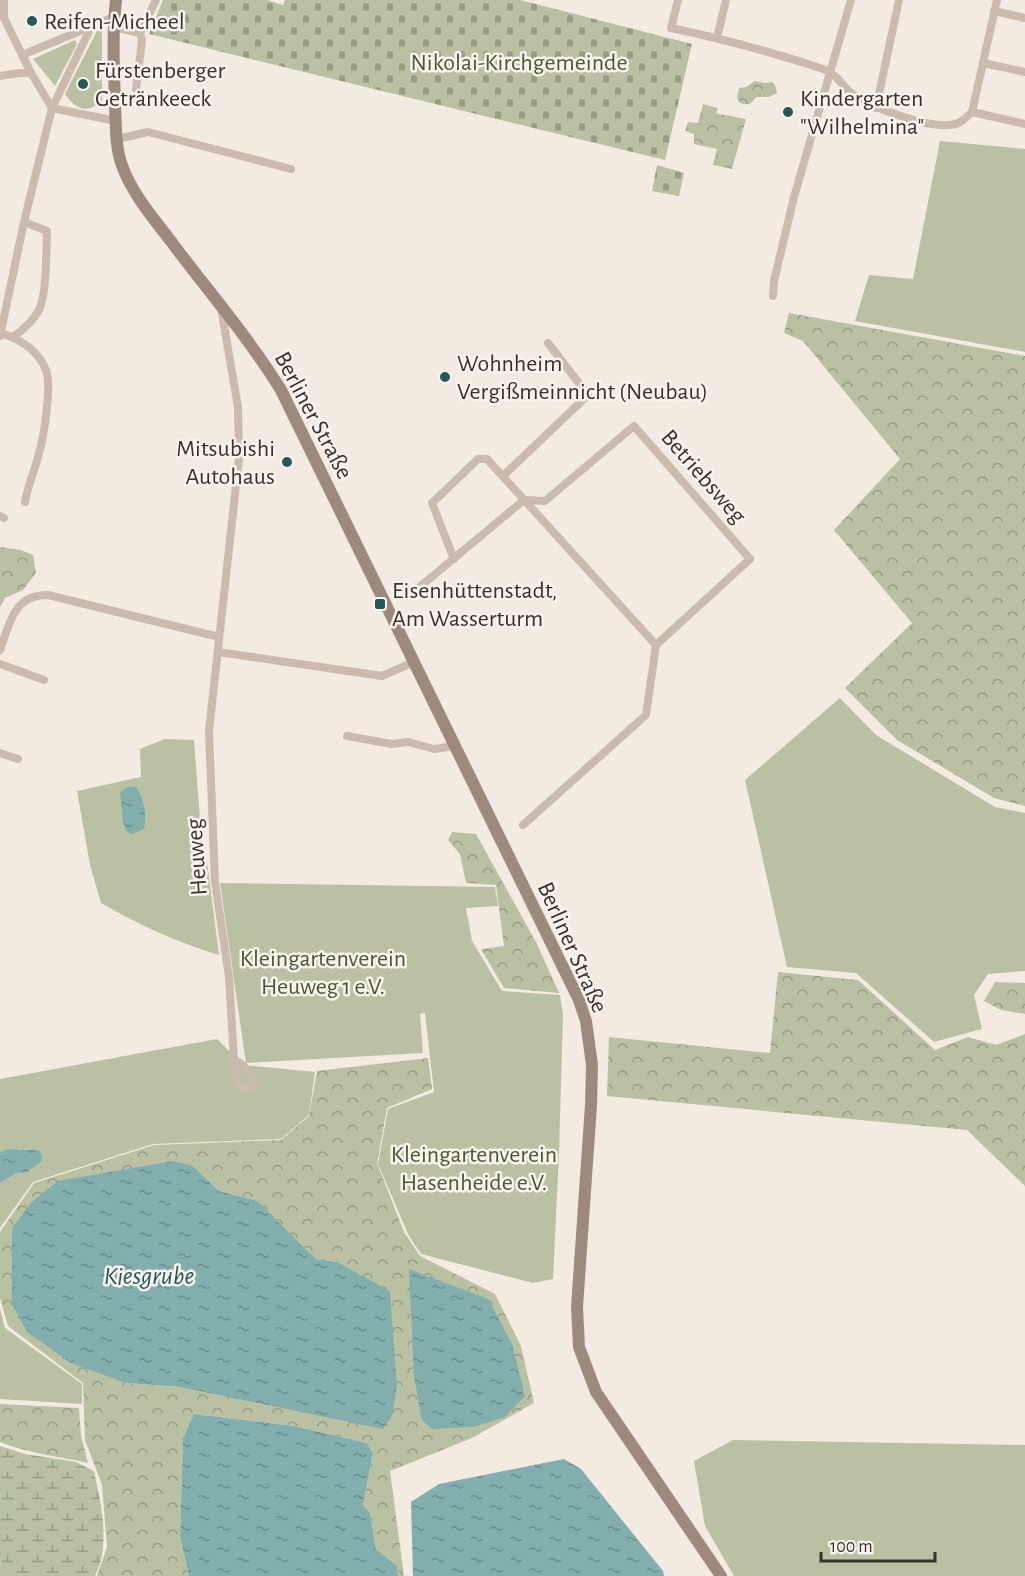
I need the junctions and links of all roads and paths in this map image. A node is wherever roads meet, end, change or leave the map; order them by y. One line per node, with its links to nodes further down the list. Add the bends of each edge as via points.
1 (4, 0): 10 (street)
2 (116, 0): 12 (main road, Berliner Straße)
3 (156, 0): 14 (street)
4 (678, 0): 15 (street, via 671,28)
5 (726, 0): 15 (street)
6 (851, 0): 18 (street)
7 (899, 0): 24 (street)
8 (997, 0): 9 (street)
9 (994, 11): 11 (street); 17 (street)
10 (2, 18): 16 (street)
11 (1025, 18)
12 (114, 22): 13 (street); 14 (street); 26 (main road, Berliner Straße)
13 (91, 27): 16 (street); 23 (street)
14 (140, 33): 22 (street)
15 (717, 38): 18 (street)
16 (22, 55): 20 (street)
17 (983, 63): 19 (street); 25 (street)
18 (830, 71): 24 (street, via 850,92); 31 (street, via 794,197)
19 (1025, 72)
20 (31, 73): 21 (street); 23 (street)
21 (0, 76)
22 (136, 89)
23 (52, 108): 26 (street); 30 (street)
24 (876, 108): 25 (street, via 949,125 962,122)
25 (972, 112): 27 (street)
26 (116, 121): 28 (main road, Berliner Straße)
27 (1025, 124)
28 (117, 139): 29 (street, via 148,132); 32 (main road, Berliner Straße, via 122,167 133,188)
29 (291, 169)
30 (24, 222): 33 (street); 34 (street, via 47,231 43,292 39,309)
31 (773, 296)
32 (221, 308): 41 (street, Heuweg, via 238,407 239,458); 45 (main road, Berliner Straße, via 281,390)
33 (0, 334): 34 (street)
34 (14, 337): 38 (street, via 25,342 46,371 48,397 40,453)
35 (548, 343): 36 (street, via 588,395)
36 (503, 476): 37 (street); 39 (street, via 487,459 478,459 432,503)
37 (524, 500): 39 (street); 42 (street); 42 (street, Betriebsweg, via 545,501 634,426 750,559)
38 (25, 502)
39 (454, 559): 40 (street)
40 (410, 595)
41 (219, 637): 43 (street, via 48,594 26,599 16,608); 44 (street, Heuweg)
42 (656, 645): 52 (street, via 646,715)
43 (0, 650)
44 (218, 652): 45 (street, via 382,676); 53 (street, Heuweg, via 209,731 215,882 229,977)
45 (414, 662): 49 (main road, Berliner Straße)
46 (0, 664): 47 (street)
47 (44, 680)
48 (347, 736): 49 (street, via 392,744 408,742 434,749)
49 (455, 746): 54 (main road, Berliner Straße, via 545,928 586,1022 591,1048 591,1106 577,1307 579,1347 596,1392)
50 (0, 753): 51 (street)
51 (18, 759)
52 (523, 825)
53 (234, 1060)
54 (721, 1576)

